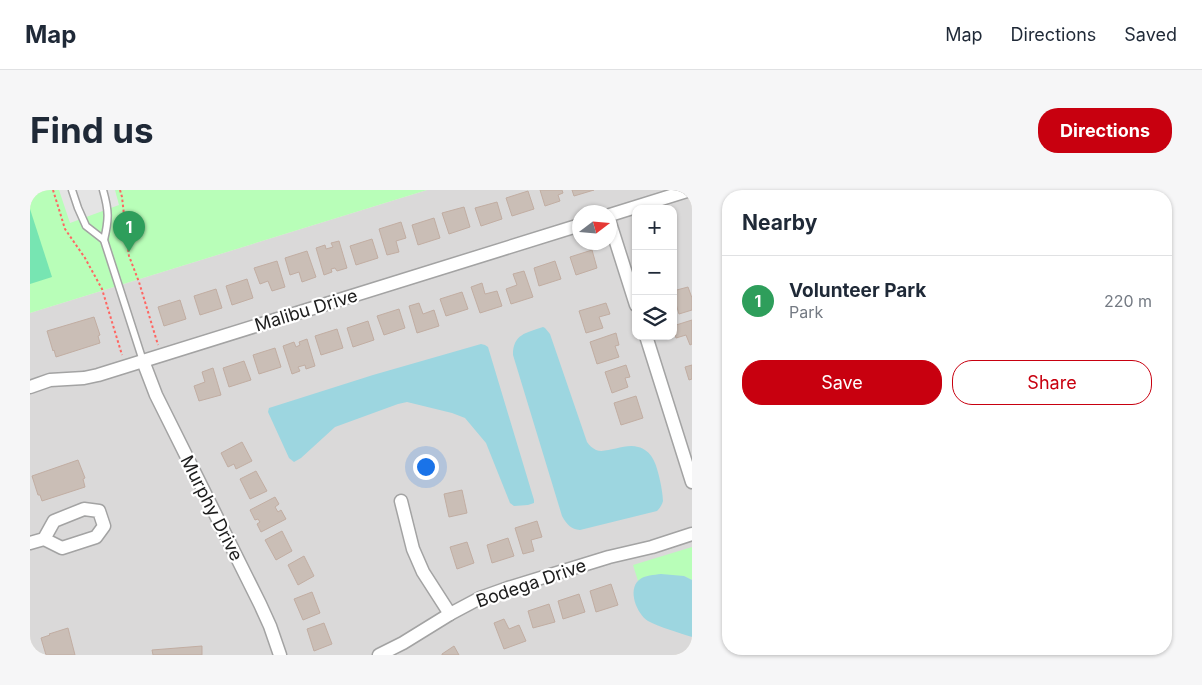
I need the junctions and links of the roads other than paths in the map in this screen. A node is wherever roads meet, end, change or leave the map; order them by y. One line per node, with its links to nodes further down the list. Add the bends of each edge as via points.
1 (72, 190): 6 (lane, via 86,226)
2 (102, 190): 6 (lane, via 107,203 108,222)
3 (690, 190): 4 (street)
4 (617, 213)
5 (572, 227): 10 (street, Malibu Drive)
6 (104, 240): 10 (lane)
7 (617, 245): 8 (street)
8 (633, 295)
9 (647, 340): 12 (street)
10 (143, 361): 11 (street, Malibu Drive, via 98,375 50,380); 18 (street, Murphy Drive, via 156,395 260,604)
11 (30, 387)
12 (692, 482)
13 (401, 501): 17 (street, via 413,549 423,572)
14 (692, 534): 17 (street, Bodega Drive, via 508,588)
15 (44, 539): 16 (street)
16 (30, 544)
17 (450, 614): 19 (street, Bodega Drive)
18 (280, 655)
19 (379, 655)

